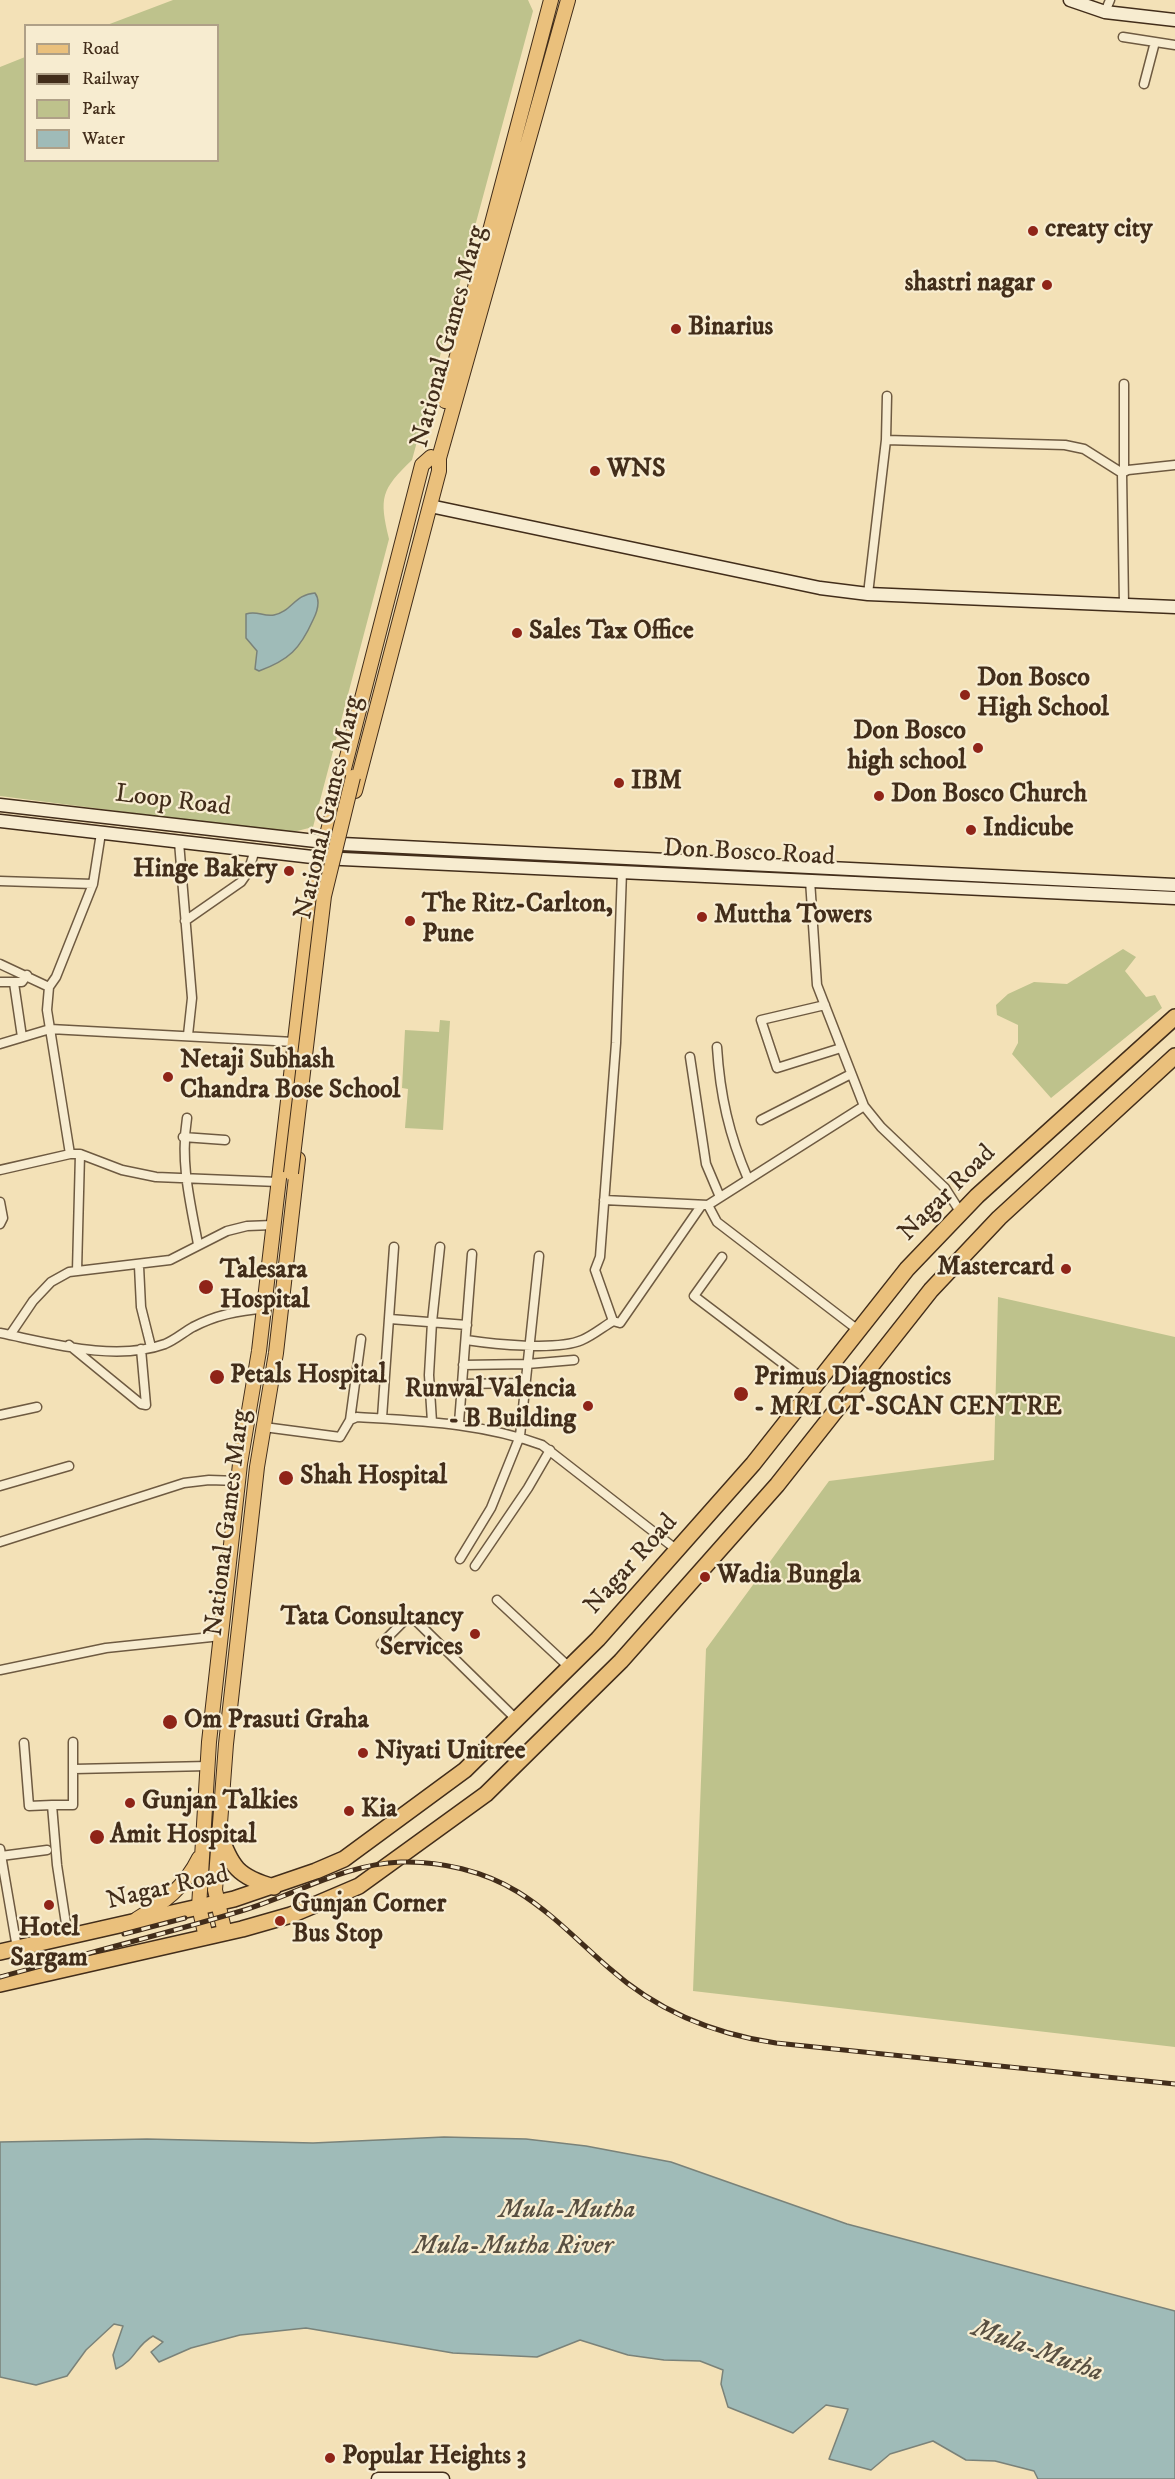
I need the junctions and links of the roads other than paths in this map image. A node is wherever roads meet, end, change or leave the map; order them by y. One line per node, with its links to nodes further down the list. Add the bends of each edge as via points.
1 (551, 0): 14 (main road, National Games Marg)
2 (568, 0): 14 (main road, National Games Marg)
3 (1070, 0): 5 (main road)
4 (1110, 0): 5 (street)
5 (1105, 12): 6 (main road)
6 (1175, 20)
7 (1123, 37): 8 (street)
8 (1155, 42): 9 (street); 10 (street)
9 (1175, 45)
10 (1144, 84)
11 (1124, 384): 16 (street)
12 (887, 396): 13 (street)
13 (886, 440): 16 (street, via 1065,445 1084,449); 18 (street)
14 (435, 457): 17 (main road, National Games Marg, via 439,471); 25 (main road, National Games Marg, via 422,465); 63 (main road, bridge, via 350,776 324,896)
15 (1175, 465): 16 (street)
16 (1123, 472): 19 (street)
17 (430, 506): 18 (main road, via 820,588); 27 (main road, National Games Marg)
18 (868, 594): 19 (main road)
19 (1124, 604): 20 (main road)
20 (1175, 607)
21 (0, 805): 25 (main road, Loop Road)
22 (0, 821): 23 (main road, Loop Road)
23 (101, 833): 24 (main road, Loop Road); 32 (street)
24 (180, 842): 26 (main road, Loop Road); 37 (street)
25 (325, 842): 27 (main road, Loop Road); 28 (main road, National Games Marg)
26 (255, 850): 28 (main road, Loop Road); 37 (street, via 241,882)
27 (340, 851): 28 (main road, Don Bosco Road); 29 (main road, Don Bosco Road); 33 (main road, Don Bosco Road); 36 (main road, National Games Marg)
28 (321, 858): 35 (main road, National Games Marg)
29 (622, 871): 30 (main road, Don Bosco Road); 68 (street, via 616,1042)
30 (810, 880): 34 (main road, Don Bosco Road); 43 (street, via 816,976)
31 (0, 881): 32 (street)
32 (93, 884): 42 (street)
33 (1175, 885)
34 (1175, 898)
35 (312, 901): 36 (main road); 48 (main road, National Games Marg)
36 (329, 903): 109 (main road, National Games Marg)
37 (185, 921): 46 (street, via 192,998)
38 (0, 964): 39 (street)
39 (27, 975): 41 (street, via 22,982); 42 (street)
40 (0, 982): 41 (street)
41 (14, 983): 47 (street)
42 (49, 987): 45 (street)
43 (825, 1005): 51 (street); 51 (street, via 761,1020 777,1068)
44 (1175, 1017): 71 (highway, Nagar Road)
45 (50, 1029): 46 (street); 47 (street); 60 (street)
46 (188, 1035): 48 (street)
47 (22, 1037): 49 (street)
48 (294, 1042): 66 (main road, National Games Marg)
49 (0, 1044)
50 (717, 1047): 65 (street, via 723,1107 732,1143)
51 (841, 1048): 54 (street)
52 (1175, 1056): 138 (highway, Nagar Road, via 999,1218 931,1290 777,1485 621,1660 486,1794 359,1886 291,1915)
53 (690, 1057): 67 (street, via 706,1164)
54 (851, 1074): 55 (street); 57 (street)
55 (864, 1106): 65 (street); 71 (street, via 945,1188)
56 (187, 1119): 58 (street)
57 (761, 1120)
58 (183, 1137): 59 (street); 64 (street)
59 (225, 1140)
60 (70, 1154): 61 (street); 62 (street)
61 (80, 1154): 64 (street, via 138,1175); 81 (street)
62 (0, 1170)
63 (289, 1171): 108 (main road, via 256,1411); 109 (main road, via 261,1411)
64 (186, 1179): 66 (street); 74 (street)
65 (748, 1179): 67 (street)
66 (278, 1182): 73 (main road, National Games Marg)
67 (720, 1197): 70 (street)
68 (604, 1200): 70 (street); 84 (street, via 600,1257 595,1270)
69 (0, 1202): 72 (street)
70 (704, 1206): 84 (street, via 623,1320); 87 (street, via 717,1222)
71 (961, 1213): 87 (highway, Nagar Road, via 907,1269)
72 (0, 1224)
73 (273, 1225): 74 (street, via 227,1231); 82 (main road, National Games Marg)
74 (198, 1244): 80 (street, via 170,1260)
75 (394, 1247): 83 (street)
76 (440, 1247): 85 (street)
77 (472, 1254): 86 (street)
78 (539, 1256): 93 (street)
79 (722, 1257): 101 (street, via 694,1296)
80 (139, 1266): 81 (street); 94 (street, via 141,1307)
81 (77, 1271): 89 (street, via 51,1282)
82 (264, 1309): 94 (street, via 216,1316); 108 (main road, National Games Marg)
83 (390, 1319): 85 (street); 104 (street)
84 (613, 1321): 93 (street, via 573,1343)
85 (432, 1322): 86 (street); 106 (street)
86 (467, 1325): 91 (street)
87 (858, 1330): 101 (highway, Nagar Road)
88 (0, 1333): 89 (street)
89 (10, 1335): 92 (street)
90 (361, 1339): 105 (street)
91 (466, 1340): 93 (street); 98 (street)
92 (69, 1345): 95 (street, via 99,1350); 95 (street, via 110,1382 146,1405)
93 (528, 1345): 97 (street)
94 (152, 1347): 95 (street)
95 (141, 1348)
96 (574, 1360): 97 (street)
97 (527, 1364): 98 (street); 99 (street)
98 (463, 1365): 100 (street)
99 (525, 1383): 100 (street); 110 (street)
100 (462, 1384): 107 (street)
101 (814, 1387): 116 (highway, Nagar Road, via 775,1439)
102 (37, 1407): 103 (street)
103 (0, 1415)
104 (382, 1418): 105 (street); 106 (street)
105 (350, 1420): 109 (street, via 340,1437)
106 (432, 1422): 107 (street)
107 (459, 1424): 110 (street)
108 (247, 1425): 113 (main road, National Games Marg)
109 (264, 1428): 130 (main road, National Games Marg)
110 (520, 1436): 111 (street); 117 (street, via 491,1508)
111 (550, 1450): 116 (street); 118 (street)
112 (69, 1466): 114 (street)
113 (238, 1481): 115 (street, via 184,1483); 120 (main road, National Games Marg)
114 (0, 1486)
115 (0, 1542)
116 (677, 1550): 122 (highway, Nagar Road)
117 (460, 1559)
118 (474, 1566)
119 (497, 1600): 122 (street)
120 (221, 1636): 123 (street, via 106,1648); 127 (main road, National Games Marg)
121 (381, 1644): 124 (street, via 410,1615)
122 (569, 1667): 124 (highway, Nagar Road)
123 (0, 1670)
124 (516, 1719): 134 (highway, Nagar Road, via 465,1770 344,1859)
125 (73, 1742): 128 (street)
126 (24, 1743): 129 (street, via 29,1806)
127 (207, 1766): 128 (street); 133 (main road, National Games Marg)
128 (74, 1768): 129 (street, via 73,1805)
129 (52, 1805): 139 (street, via 57,1872)
130 (219, 1832): 134 (highway, via 238,1871 257,1883); 135 (main road, National Games Marg)
131 (47, 1850): 132 (street)
132 (0, 1853): 141 (street)
133 (200, 1855): 136 (main road, National Games Marg); 137 (main road, via 169,1898)
134 (275, 1887): 135 (highway, Nagar Road)
135 (217, 1903): 136 (highway, Nagar Road); 138 (main road, National Games Marg)
136 (199, 1907): 137 (highway, Nagar Road); 140 (main road, National Games Marg)
137 (130, 1923): 139 (highway, Nagar Road)
138 (225, 1933): 140 (highway, Nagar Road)
139 (68, 1936): 141 (highway, Nagar Road)
140 (206, 1937): 143 (highway, Nagar Road)
141 (17, 1948): 142 (highway, Nagar Road)
142 (0, 1952)
143 (0, 1984)
144 (420, 2478): 145 (main road); 146 (main road)
145 (378, 2479)
146 (443, 2479)

